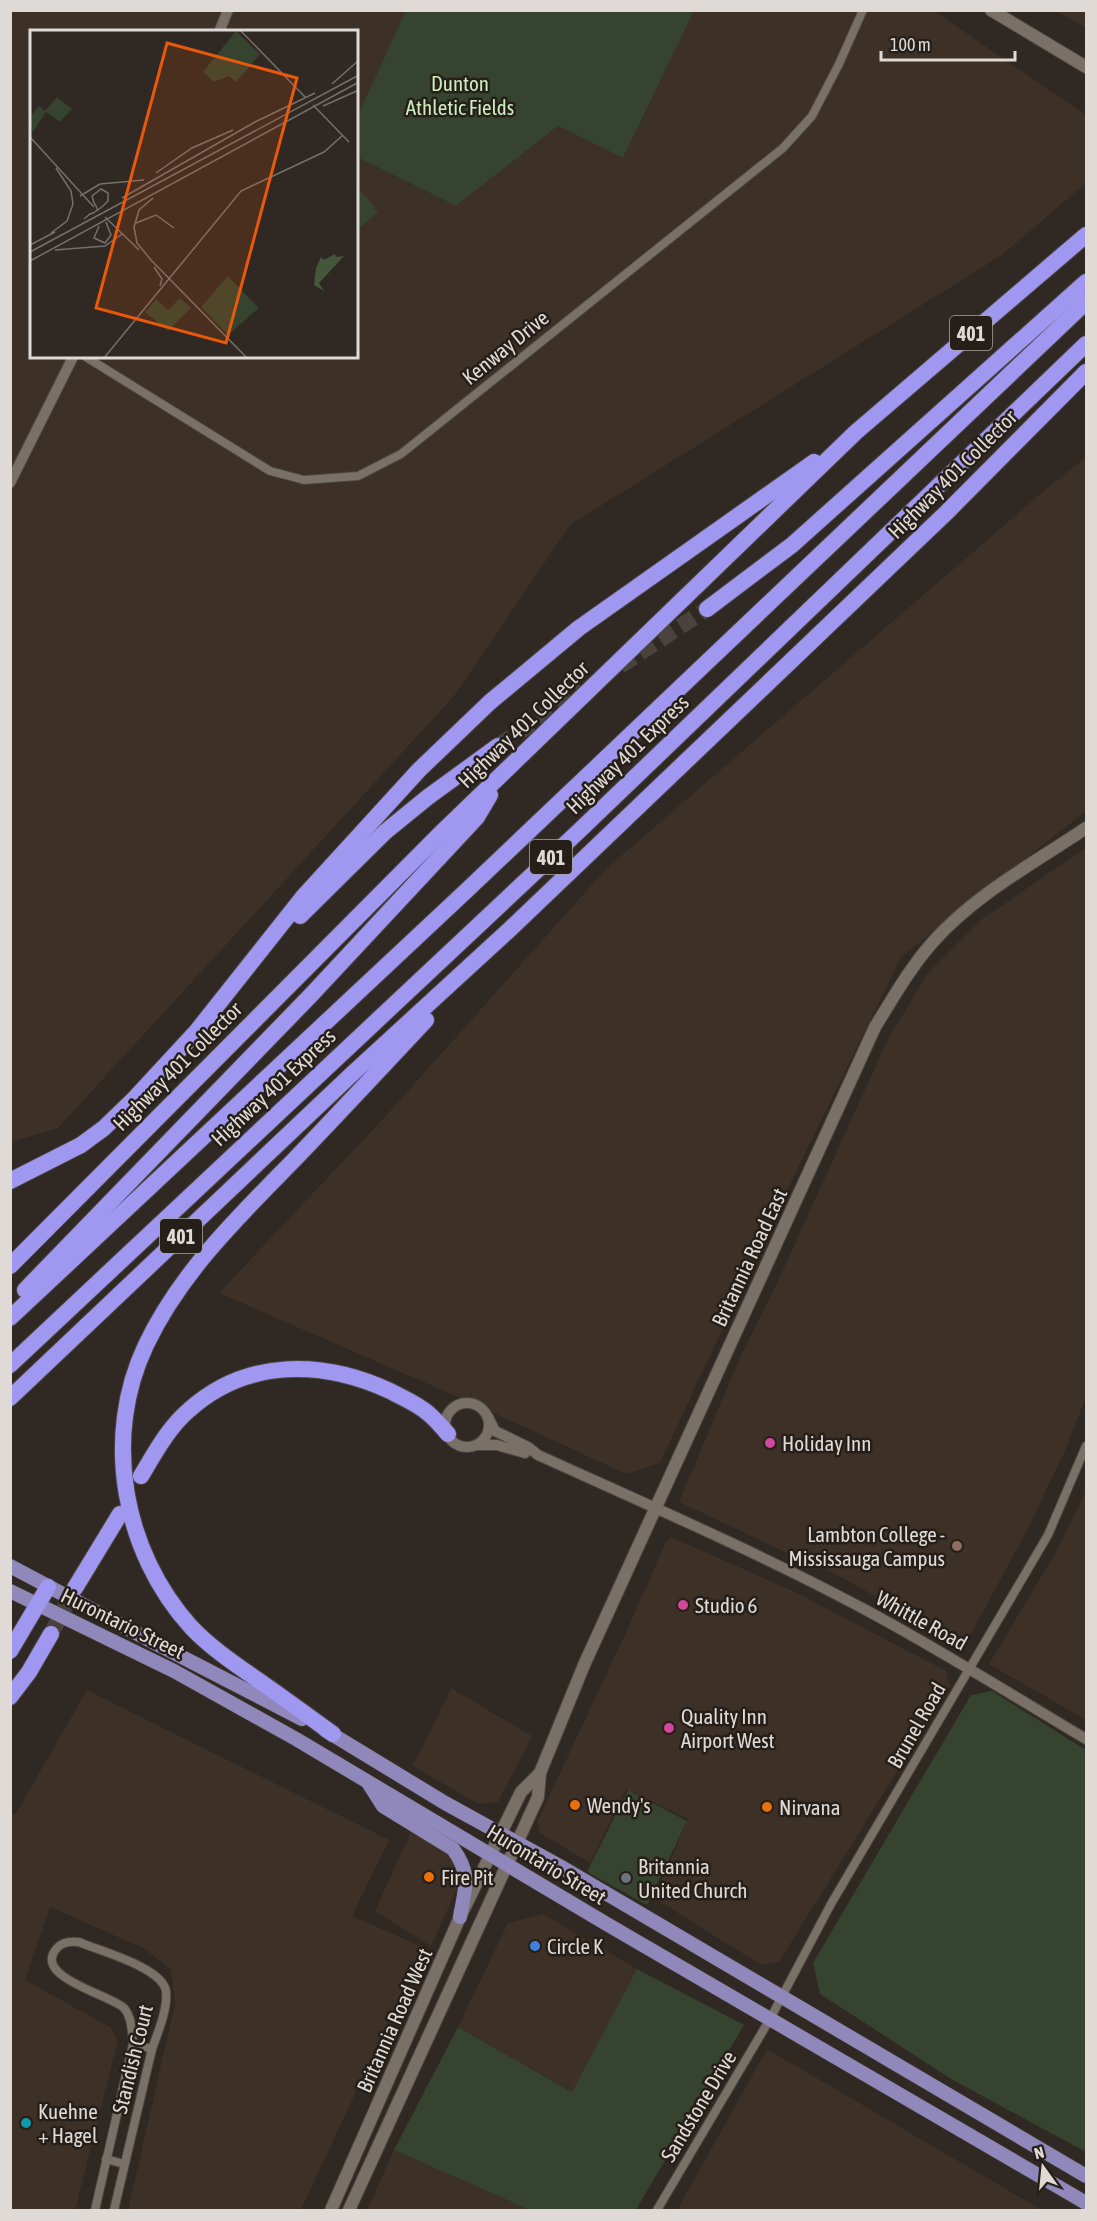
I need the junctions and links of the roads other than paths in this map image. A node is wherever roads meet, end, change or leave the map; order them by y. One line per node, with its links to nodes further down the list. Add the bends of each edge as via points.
1 (228, 10): 4 (street)
2 (863, 10): 11 (street, Kenway Drive, via 812,116 783,148 401,454 358,476 304,480 270,471)
3 (991, 10): 5 (main road)
4 (220, 30)
5 (1086, 67)
6 (1086, 235): 14 (highway, Highway 401 Collector / 401)
7 (1086, 282): 17 (highway, via 792,545)
8 (1086, 302): 26 (highway, Highway 401 Express / 401)
9 (1086, 344): 27 (highway, Highway 401 Express / 401, via 580,830)
10 (72, 358): 16 (street)
11 (88, 358)
12 (1086, 372): 15 (highway, Highway 401 Collector / 401)
13 (1086, 387): 15 (highway)
14 (856, 432): 19 (highway, Highway 401 Collector / 401); 22 (highway, via 579,628 490,702 419,770 303,897)
15 (984, 476): 21 (highway, Highway 401 Collector / 401)
16 (10, 483)
17 (707, 609)
18 (498, 746): 22 (highway, via 385,832)
19 (502, 777): 24 (highway, Highway 401 Collector / 401, via 441,833); 25 (highway, via 477,817 312,994)
20 (1086, 828): 35 (main road, Britannia Road East, via 953,921 932,942 895,994 863,1052)
21 (508, 932): 28 (highway, Highway 401 Collector / 401); 46 (highway, via 189,1275 154,1328 132,1383 124,1434 125,1485 134,1526 153,1572 177,1610 205,1641)
22 (249, 968): 23 (highway, via 196,1032 104,1128 81,1145)
23 (10, 1181)
24 (10, 1266)
25 (10, 1305)
26 (10, 1318)
27 (10, 1365)
28 (10, 1398)
29 (488, 1417): 30 (street, via 480,1406 459,1405 448,1415); 31 (street, via 488,1434); 33 (street, Whittle Road, via 495,1431)
30 (448, 1434): 31 (street, via 458,1445); 34 (highway, via 417,1405 350,1375 312,1368 275,1370 233,1382 203,1398 171,1429)
31 (477, 1445): 33 (street, Whittle Road, via 497,1445)
32 (1086, 1446): 44 (street, Brunel Road, via 1048,1535)
33 (537, 1455): 35 (street, Whittle Road)
34 (141, 1476)
35 (656, 1509): 44 (street, Whittle Road, via 815,1584); 48 (main road, Britannia Road East, via 584,1665)
36 (120, 1514): 39 (highway)
37 (10, 1566): 38 (main road, Hurontario Street)
38 (48, 1587): 41 (highway); 46 (main road, Hurontario Street)
39 (75, 1588)
40 (10, 1591): 41 (main road, Hurontario Street)
41 (38, 1605): 43 (highway); 49 (main road, Hurontario Street, via 174,1671)
42 (51, 1634): 45 (highway, via 30,1672)
43 (10, 1651)
44 (970, 1669): 47 (street, Whittle Road); 53 (street, Brunel Road, via 831,1904)
45 (10, 1697)
46 (333, 1734): 50 (main road, Hurontario Street, via 445,1803)
47 (1086, 1739)
48 (540, 1773): 50 (main road, Britannia Road East, via 521,1792); 51 (main road, Britannia Road East, via 538,1797)
49 (368, 1782): 50 (main road, Hurontario Street); 52 (main road, via 383,1806 453,1850 460,1860 466,1873)
50 (496, 1845): 51 (main road, Hurontario Street); 51 (main road, Hurontario Street); 52 (main road, Britannia Road West)
51 (512, 1854): 53 (main road, Hurontario Street); 54 (main road, Hurontario Street); 64 (main road, Britannia Road West)
52 (460, 1917): 63 (main road, Britannia Road West)
53 (782, 1996): 54 (street, Brunel Road); 59 (main road, Hurontario Street)
54 (770, 2019): 60 (main road, Hurontario Street); 65 (street, Sandstone Drive)
55 (133, 2044): 56 (street); 56 (street, Standish Court, via 129,2018 122,2007 59,1974 52,1960 59,1946 79,1942 160,1979 166,1997); 57 (street, Standish Court)
56 (152, 2049): 58 (street, Standish Court)
57 (106, 2159): 58 (street); 61 (street, Standish Court)
58 (124, 2164): 62 (street, Standish Court)
59 (1086, 2176)
60 (1086, 2203)
61 (95, 2211)
62 (114, 2211)
63 (331, 2211)
64 (349, 2211)
65 (657, 2211)

